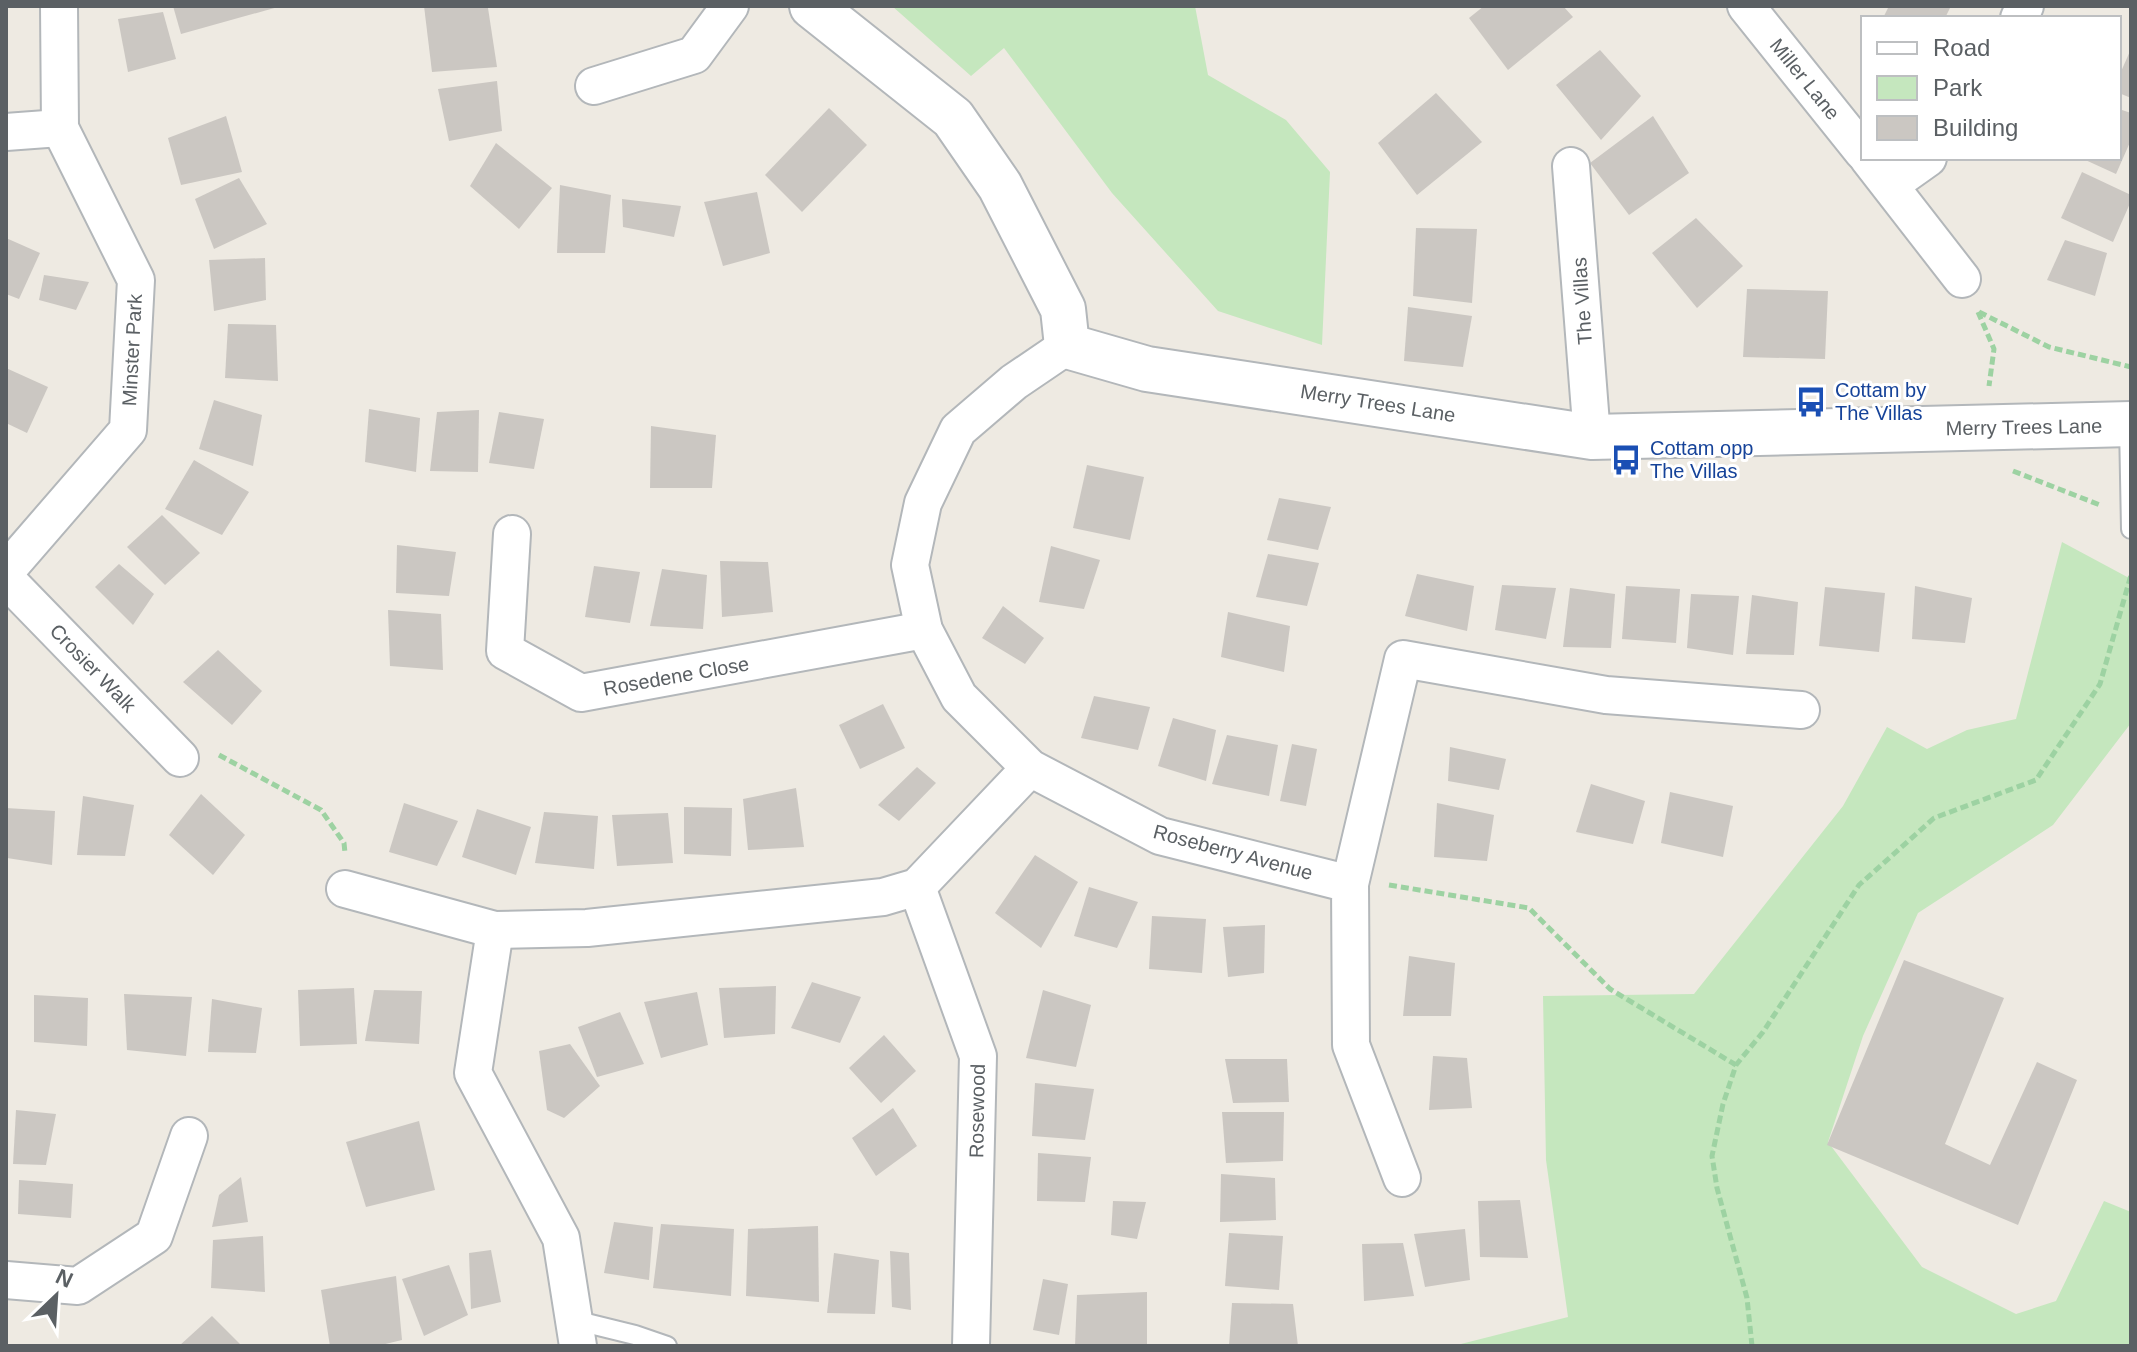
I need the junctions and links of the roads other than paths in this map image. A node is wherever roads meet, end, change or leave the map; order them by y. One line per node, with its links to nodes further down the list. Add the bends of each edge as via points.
1 (59, 6): 6 (street, Minster Park)
2 (730, 6): 5 (street, via 694,55)
3 (812, 6): 13 (street, via 953,118 1000,186 1063,309)
4 (1746, 6): 8 (street, Miller Lane)
5 (594, 86)
6 (60, 128): 7 (street); 18 (street, Minster Park, via 136,280 128,430)
7 (6, 132)
8 (1861, 150)
9 (1921, 160): 11 (street)
10 (1571, 166): 15 (street, The Villas)
11 (1879, 172): 12 (street)
12 (1962, 279)
13 (1067, 346): 15 (street, Merry Trees Lane, via 1147,369); 20 (street, Roseberry Avenue, via 958,430 923,503 910,565)
14 (2130, 424): 15 (street, Merry Trees Lane); 16 (lane)
15 (1592, 437)
16 (2131, 529)
17 (512, 534): 20 (street, Rosedene Close, via 505,651 581,693)
18 (6, 571)
19 (6, 579): 22 (street, Crosier Walk)
20 (924, 630): 23 (street, Roseberry Avenue, via 959,697)
21 (1801, 710): 24 (street, via 1606,695 1403,659)
22 (180, 758)
23 (1030, 768): 24 (street, Roseberry Avenue, via 1160,836); 25 (street)
24 (1350, 884): 29 (street, via 1351,1045)
25 (917, 887): 27 (street, via 883,897 587,928); 33 (street, Rosewood, via 978,1056)
26 (345, 889): 27 (street)
27 (495, 930): 31 (street, via 473,1073 561,1238)
28 (189, 1136): 30 (street, via 154,1236 78,1286)
29 (1402, 1178)
30 (6, 1280)
31 (576, 1333): 32 (lane, via 635,1335)
32 (667, 1346)
33 (971, 1346)

